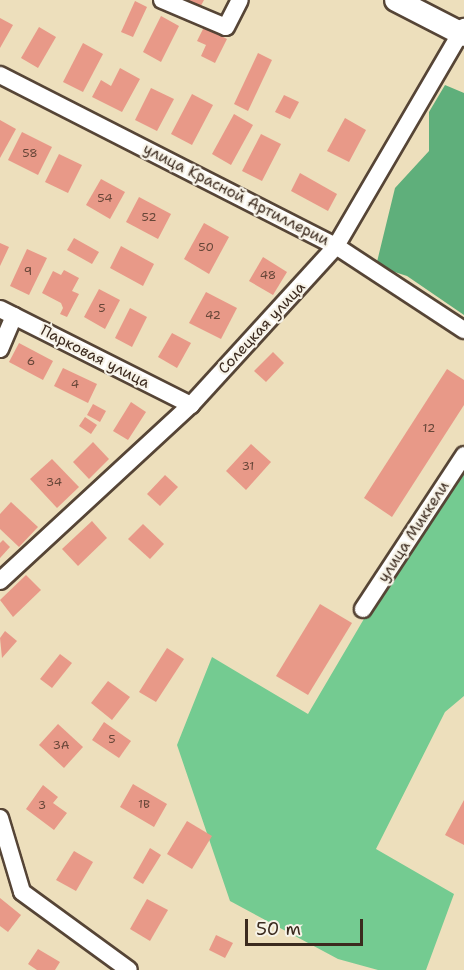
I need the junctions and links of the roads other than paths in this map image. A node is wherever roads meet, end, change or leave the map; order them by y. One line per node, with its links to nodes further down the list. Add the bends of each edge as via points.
1 (162, 0): 2 (street, via 226,27)
2 (240, 0)
3 (396, 0): 4 (main road)
4 (463, 32): 6 (street, Солецкая улица)
5 (0, 75): 6 (street, улица Красной Артиллерии)
6 (336, 246): 8 (street, улица Красной Артиллерии); 10 (street, Солецкая улица)
7 (7, 313): 9 (street); 10 (street, Парковая улица)
8 (464, 330)
9 (0, 349)
10 (191, 405): 12 (street, Солецкая улица)
11 (464, 455): 13 (street, улица Миккели)
12 (0, 581)
13 (363, 609)
14 (0, 818): 15 (street, via 22,892)
15 (129, 970)

